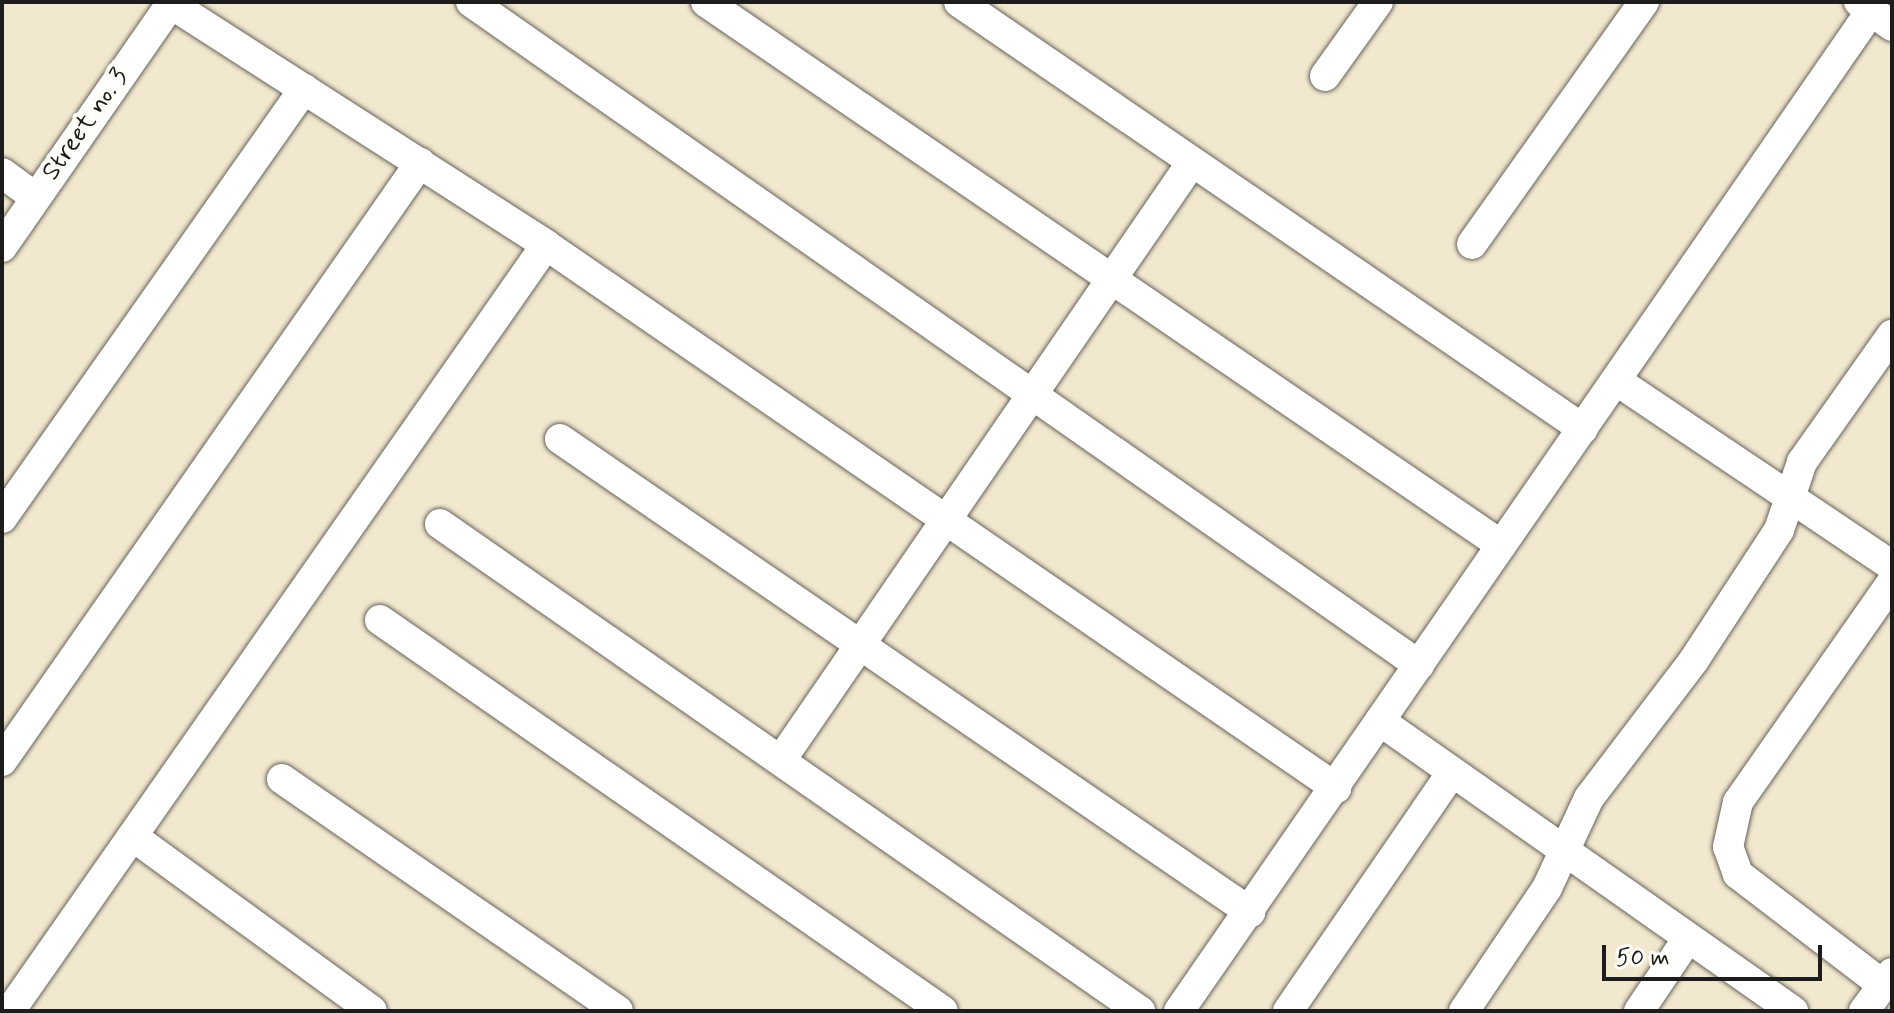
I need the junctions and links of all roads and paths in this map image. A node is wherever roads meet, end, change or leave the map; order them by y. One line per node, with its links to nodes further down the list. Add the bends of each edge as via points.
1 (471, 2): 20 (street)
2 (706, 2): 17 (street)
3 (959, 2): 11 (street)
4 (1378, 2): 8 (street)
5 (1644, 2): 14 (street)
6 (170, 3): 9 (street); 13 (street, Street no. 3)
7 (1874, 13): 19 (street)
8 (1325, 76)
9 (304, 89): 10 (street); 25 (street)
10 (420, 163): 15 (street); 35 (street)
11 (1190, 165): 17 (street); 21 (street)
12 (2, 173): 13 (street)
13 (35, 197): 16 (street, Street no. 3)
14 (1472, 244)
15 (546, 245): 24 (street); 39 (street)
16 (2, 247)
17 (1111, 276): 20 (street); 27 (street)
18 (1892, 335): 23 (street, via 1802,462)
19 (1617, 381): 21 (street); 23 (street)
20 (1027, 396): 24 (street); 32 (street)
21 (1583, 429): 27 (street)
22 (560, 439): 31 (street)
23 (1791, 496): 28 (street); 40 (street, via 1786,518 1737,595 1589,798)
24 (943, 517): 31 (street); 38 (street)
25 (2, 518)
26 (440, 524): 34 (street)
27 (1501, 545): 32 (street)
28 (1892, 566)
29 (1892, 582): 43 (street, via 1738,802 1728,847 1738,874)
30 (380, 620): 47 (street)
31 (858, 642): 34 (street); 41 (street)
32 (1419, 665): 33 (street)
33 (1380, 721): 36 (street); 38 (street)
34 (783, 757): 48 (street)
35 (2, 761)
36 (1452, 772): 40 (street); 50 (street)
37 (282, 779): 46 (street)
38 (1336, 788): 41 (street)
39 (135, 838): 44 (street); 45 (street)
40 (1561, 849): 42 (street); 51 (street, via 1547,888)
41 (1250, 912): 49 (street)
42 (1686, 941): 52 (street); 53 (street)
43 (1888, 979): 54 (street)
44 (370, 1010)
45 (10, 1011)
46 (618, 1011)
47 (943, 1011)
48 (1140, 1011)
49 (1179, 1011)
50 (1288, 1011)
51 (1464, 1011)
52 (1639, 1011)
53 (1793, 1011)
54 (1864, 1011)

